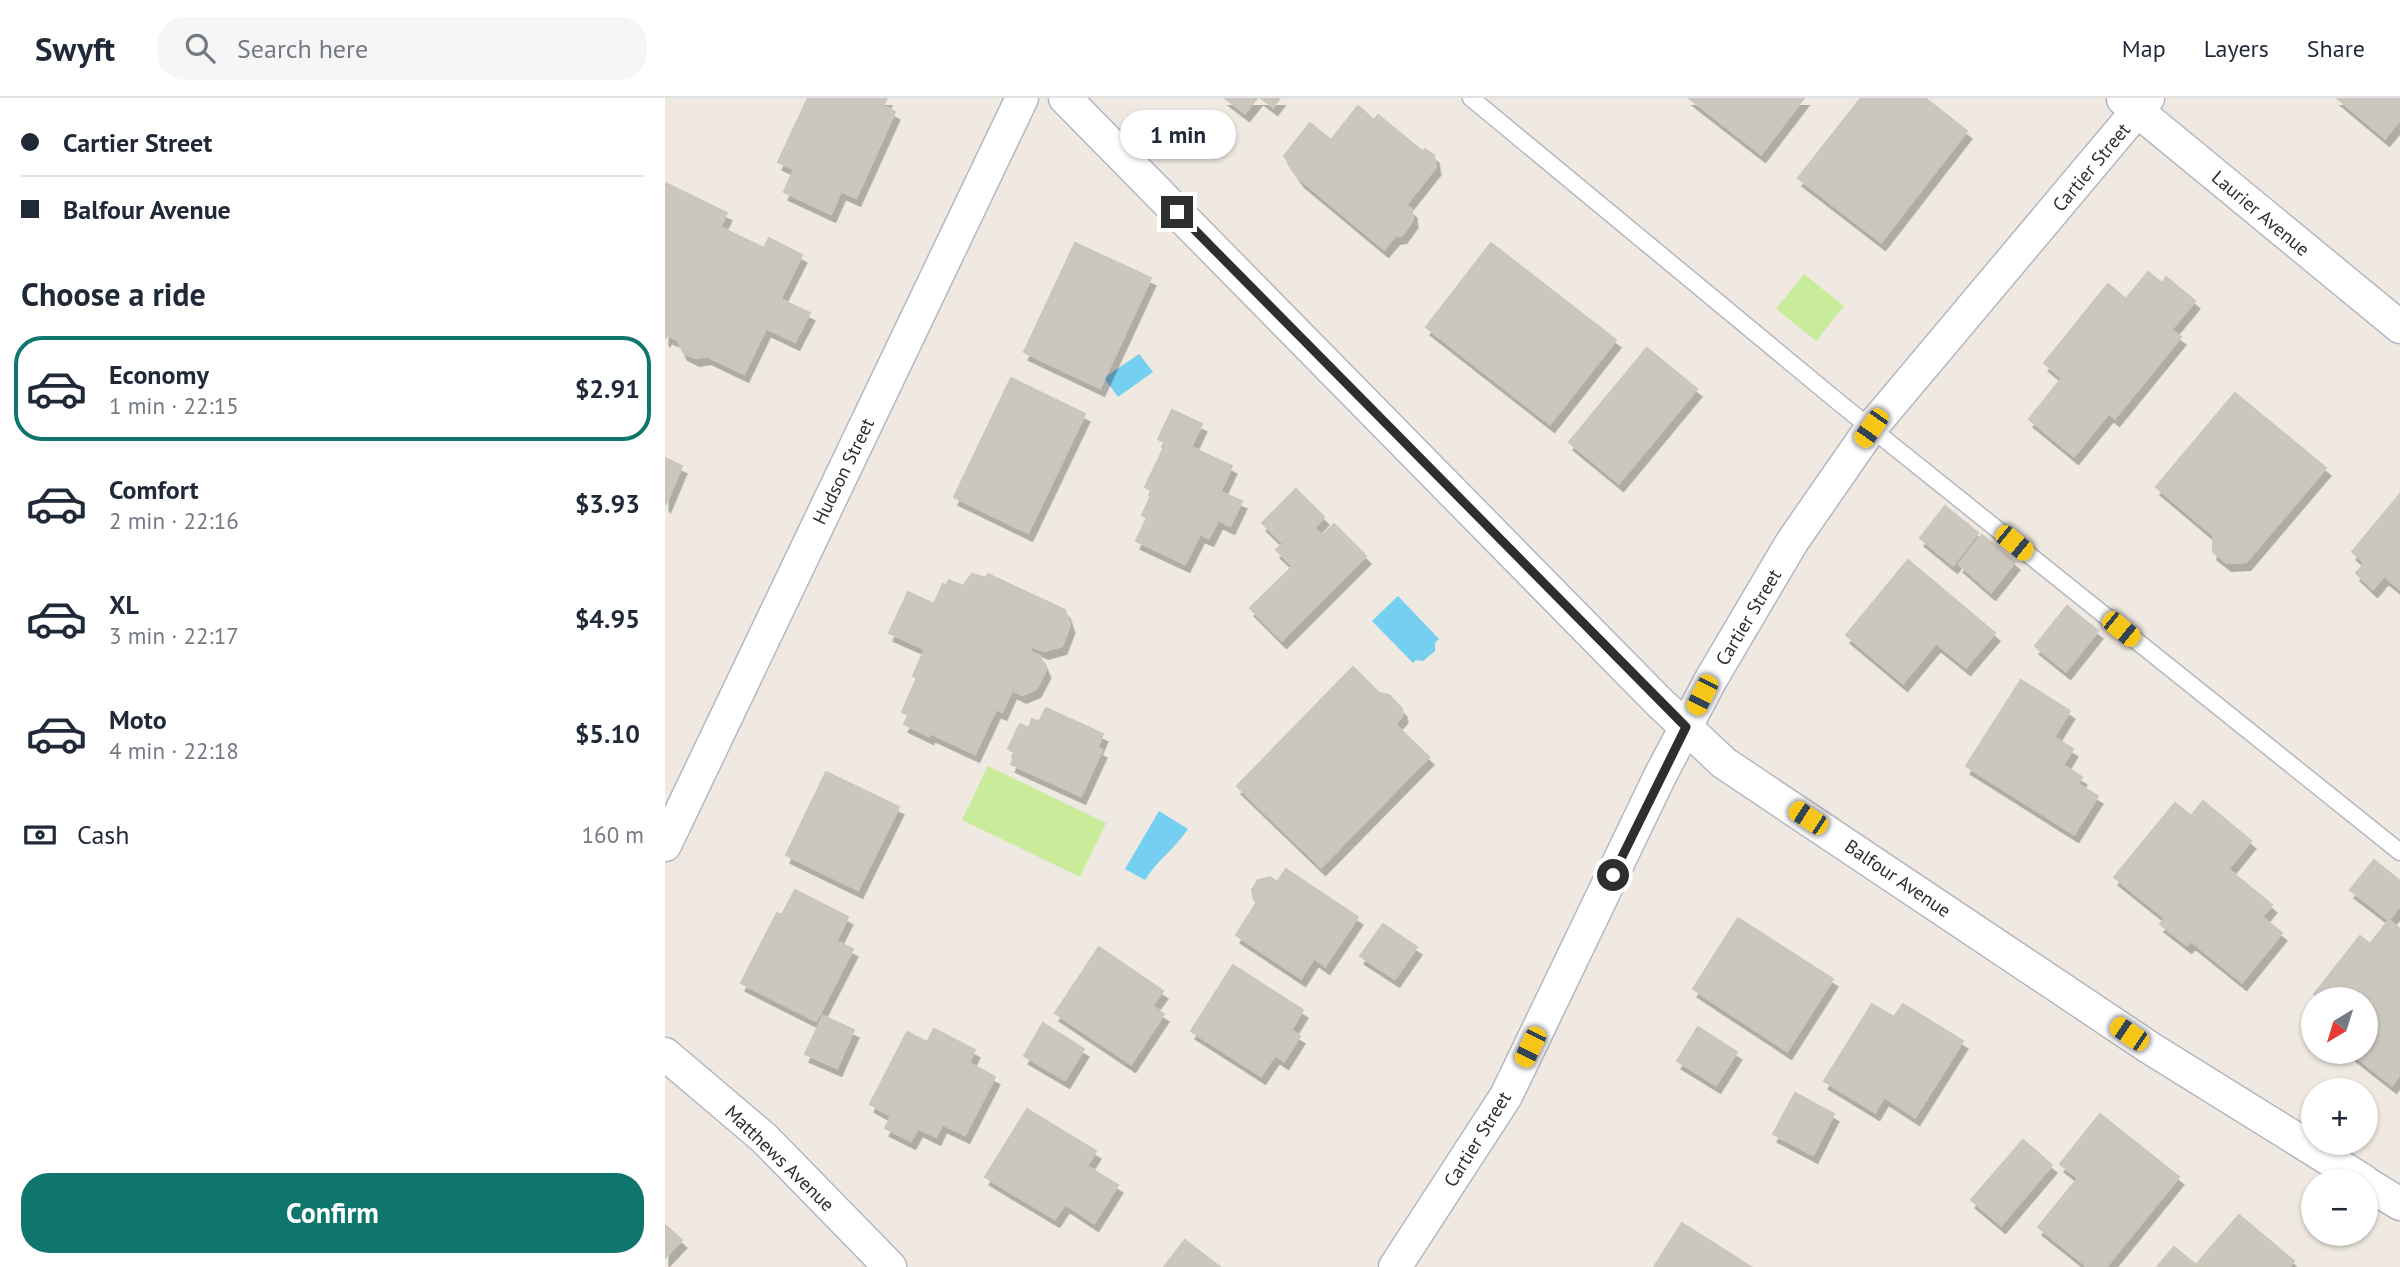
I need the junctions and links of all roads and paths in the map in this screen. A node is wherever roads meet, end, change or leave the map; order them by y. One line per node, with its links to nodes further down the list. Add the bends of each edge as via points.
1 (1022, 98): 8 (street, Hudson Street)
2 (1065, 98): 7 (street, Balfour Avenue)
3 (1471, 98): 6 (lane)
4 (2136, 102): 5 (street, Laurier Avenue); 6 (street, Cartier Street)
5 (2400, 327)
6 (1871, 428): 7 (street, Cartier Street, via 1792,542); 9 (lane)
7 (1686, 727): 11 (street, Balfour Avenue, via 1724,762 2150,1048); 15 (street, Cartier Street, via 1506,1096)
8 (665, 845)
9 (2400, 852)
10 (665, 1054): 14 (street, Matthews Avenue, via 764,1138)
11 (2344, 1169)
12 (2378, 1190): 13 (street, Balfour Avenue)
13 (2400, 1204)
14 (890, 1267)
15 (1395, 1267)

